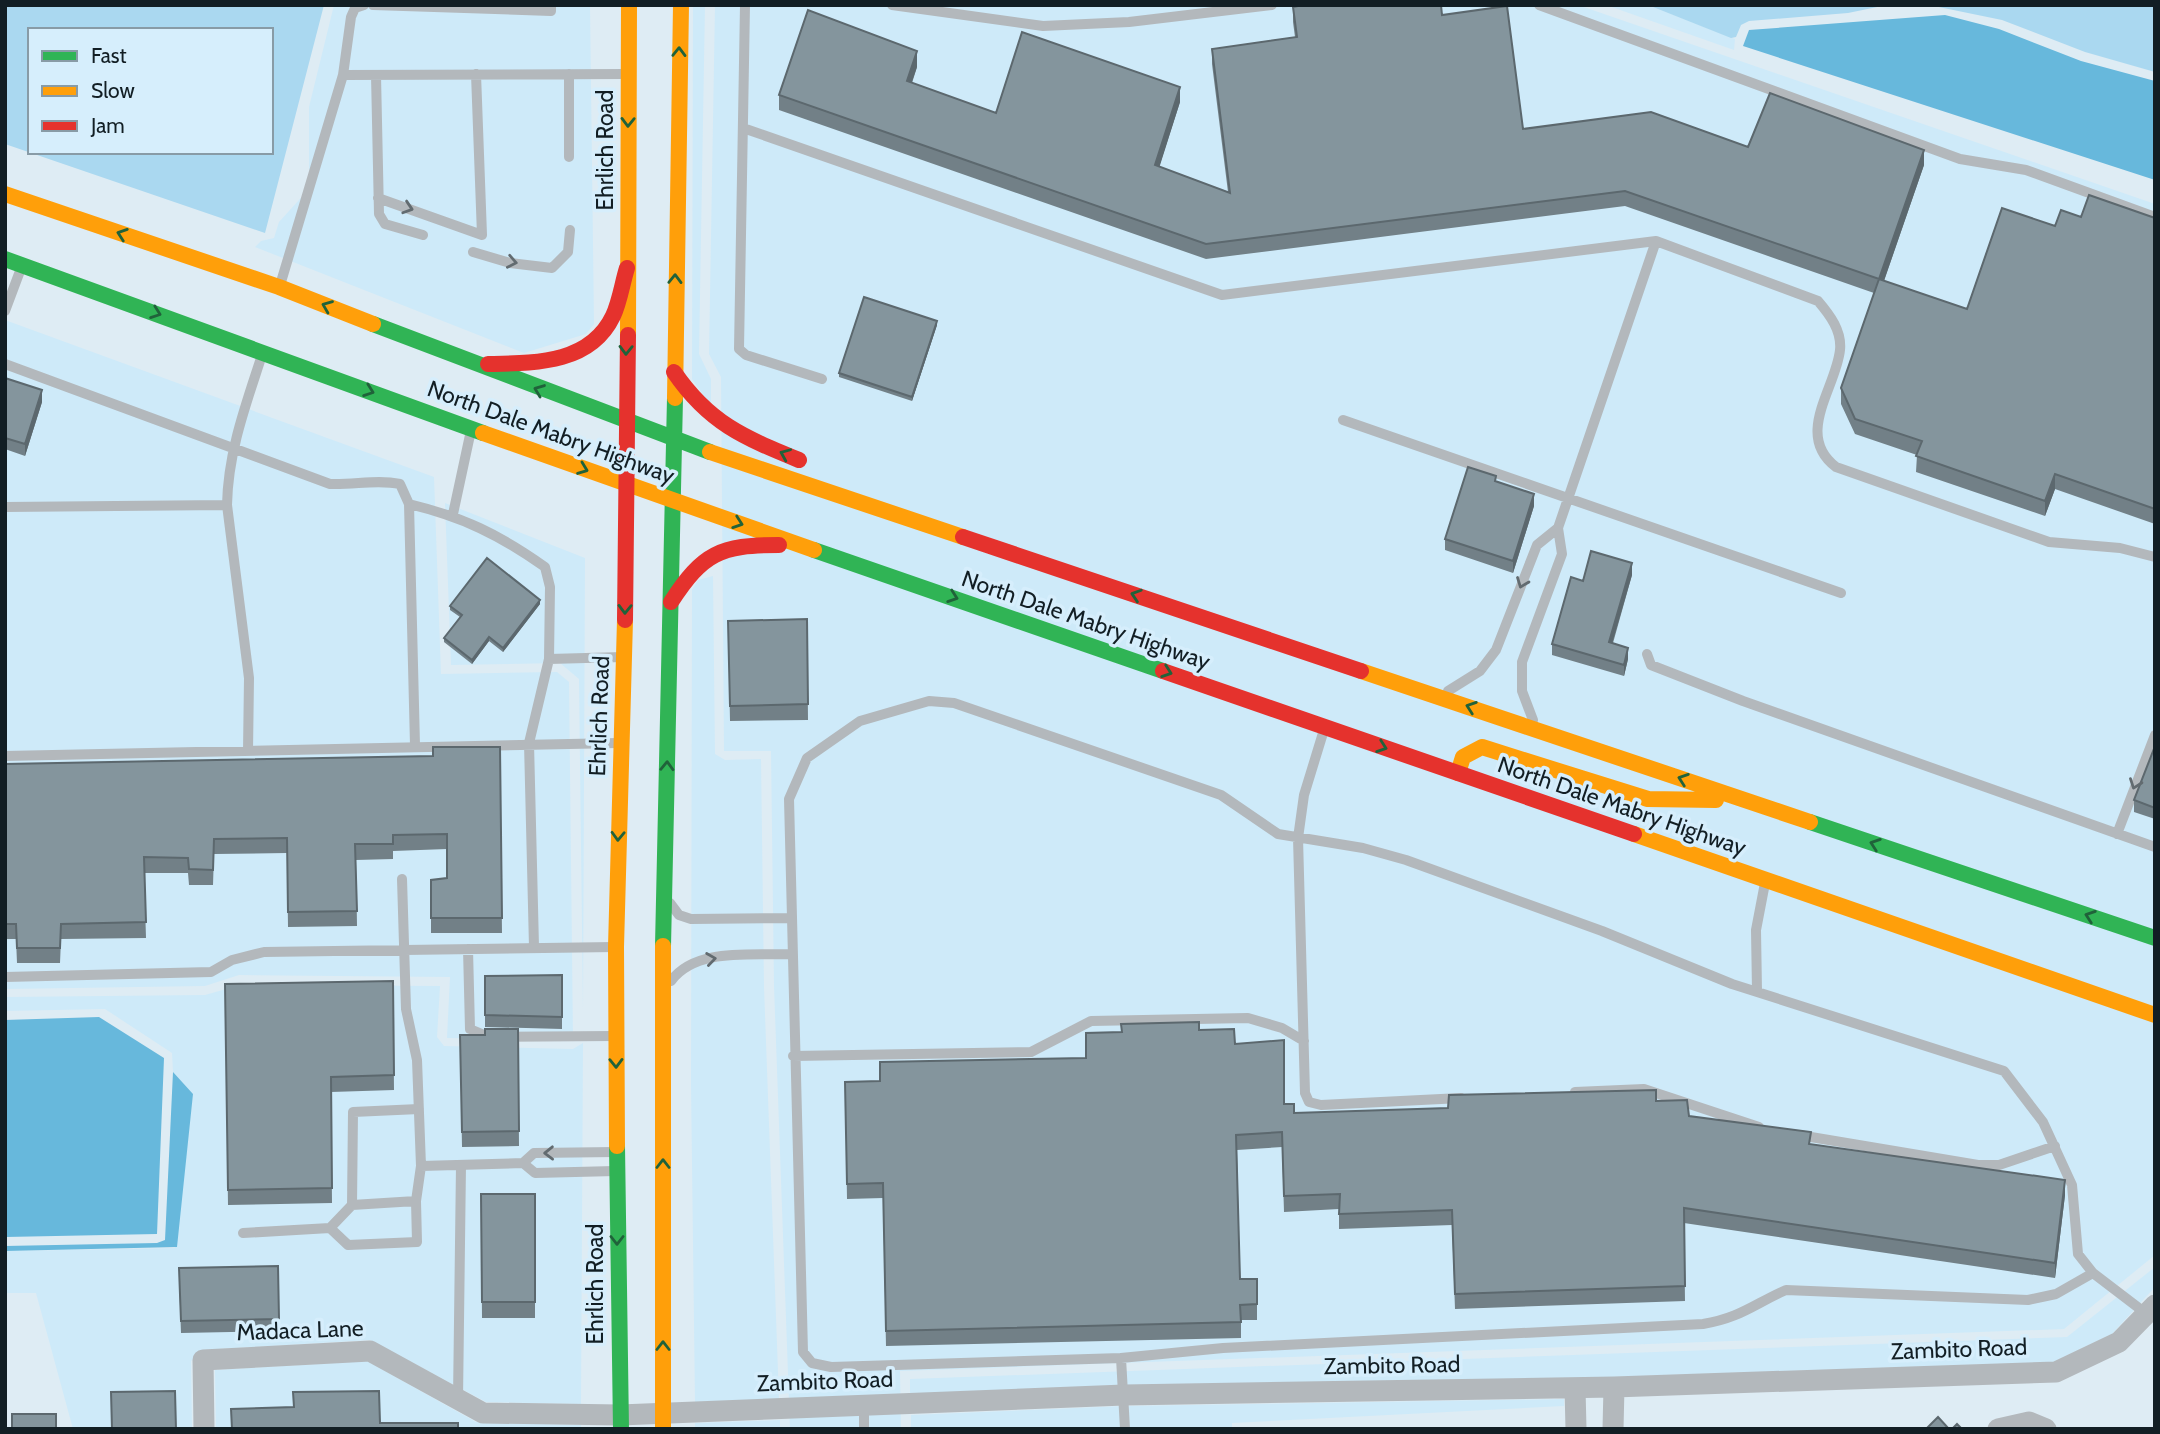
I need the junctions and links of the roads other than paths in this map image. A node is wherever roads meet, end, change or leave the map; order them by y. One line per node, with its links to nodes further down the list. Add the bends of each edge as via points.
1 (364, 5): 13 (lane, via 355,8 351,17)
2 (373, 5): 3 (lane, via 551,11)
3 (551, 5)
4 (629, 5): 12 (main road, Ehrlich Road)
5 (681, 5): 32 (main road, one-way to 5)
6 (745, 5): 15 (lane)
7 (892, 5): 8 (lane, via 1042,26 1129,22)
8 (1272, 5)
9 (1539, 5): 19 (lane, via 1960,159 2026,170)
10 (476, 74): 11 (lane); 14 (lane); 18 (lane, one-way to 10, via 482,235)
11 (569, 74): 12 (lane); 16 (lane)
12 (628, 74): 26 (main road, Ehrlich Road, one-way to 26)
13 (344, 75): 14 (lane); 27 (lane)
14 (376, 75): 18 (lane)
15 (743, 128): 22 (lane, via 1222,295); 33 (lane, via 739,349)
16 (569, 157)
17 (7, 196): 27 (main road, North Dale Mabry Highway, one-way to 17)
18 (378, 198): 21 (lane, via 379,214 386,224)
19 (2155, 217)
20 (570, 230): 23 (lane, one-way to 20, via 552,268 568,252)
21 (423, 235)
22 (1656, 242): 42 (lane); 51 (lane, via 1818,301 1832,317 1840,351 1823,396 1819,437 1824,458 1836,467 2049,542 2120,548)
23 (473, 252)
24 (5, 259): 25 (main road, North Dale Mabry Highway)
25 (22, 265): 28 (lane); 29 (main road, North Dale Mabry Highway, one-way to 29)
26 (627, 268): 31 (main road, via 613,318 595,342 573,354 537,362); 35 (main road, Ehrlich Road, one-way to 35)
27 (279, 287): 31 (main road, North Dale Mabry Highway, one-way to 27)
28 (5, 311)
29 (263, 352): 36 (main road, North Dale Mabry Highway, one-way to 36); 38 (lane)
30 (5, 364): 38 (lane)
31 (473, 365): 35 (main road, North Dale Mabry Highway, one-way to 31)
32 (674, 372): 37 (main road); 39 (main road, one-way to 32, via 712,420 698,408)
33 (822, 379)
34 (1343, 420): 42 (lane)
35 (625, 423): 37 (main road, North Dale Mabry Highway); 41 (main road, Ehrlich Road)
36 (471, 428): 41 (main road, North Dale Mabry Highway, one-way to 41); 47 (lane)
37 (673, 440): 43 (main road); 48 (main road, North Dale Mabry Highway)
38 (232, 448): 44 (lane, via 330,484 380,480 400,484); 45 (lane)
39 (816, 467)
40 (841, 478): 48 (main road, via 878,494)
41 (626, 485): 43 (main road, North Dale Mabry Highway); 55 (main road, Ehrlich Road, one-way to 55)
42 (1567, 500): 49 (lane); 52 (lane)
43 (673, 501): 50 (main road, North Dale Mabry Highway, one-way to 50); 53 (main road)
44 (408, 503): 47 (lane); 63 (lane)
45 (227, 505): 46 (lane); 64 (lane, via 249,678)
46 (5, 507)
47 (453, 514): 56 (lane, via 504,538 545,567 550,587)
48 (910, 519): 57 (main road, North Dale Mabry Highway, one-way to 48)
49 (1558, 528): 57 (lane, one-way to 57, via 1537,545 1496,650 1480,671); 59 (lane, via 1562,554 1522,662 1522,691)
50 (806, 546): 53 (main road, via 741,545 715,550 688,574); 58 (main road, North Dale Mabry Highway, one-way to 58)
51 (2155, 557)
52 (1841, 593)
53 (671, 602): 73 (main road, one-way to 53)
54 (1647, 654): 68 (lane, via 1651,665 1744,701)
55 (624, 657): 56 (lane); 62 (main road, Ehrlich Road)
56 (549, 659): 61 (lane)
57 (1440, 697): 59 (main road, North Dale Mabry Highway, one-way to 57)
58 (1325, 727): 66 (main road, North Dale Mabry Highway, one-way to 66); 69 (lane, via 1304,795)
59 (1536, 729): 67 (main road, North Dale Mabry Highway, one-way to 59)
60 (2155, 735): 68 (lane, one-way to 68)
61 (529, 743): 62 (lane); 63 (lane); 76 (lane)
62 (621, 743): 77 (main road, Ehrlich Road, one-way to 77)
63 (415, 745): 64 (lane)
64 (248, 751): 65 (lane)
65 (5, 756)
66 (1458, 773): 67 (main road, via 1463,757 1482,747 1648,799); 72 (main road, North Dale Mabry Highway)
67 (1747, 801): 75 (main road, North Dale Mabry Highway, one-way to 67)
68 (2117, 834): 70 (lane)
69 (1298, 838): 74 (lane, via 1268,829 1220,795 954,703 929,701 860,721 807,758 789,799); 82 (lane, via 1406,860); 86 (lane)
70 (2155, 847)
71 (402, 879): 79 (lane)
72 (1766, 880): 82 (lane, via 1756,930); 84 (main road, North Dale Mabry Highway)
73 (663, 883): 74 (lane, via 673,907 691,919); 83 (main road)
74 (790, 918): 80 (lane)
75 (2155, 938)
76 (534, 947): 77 (lane); 78 (lane)
77 (616, 947): 85 (main road, Ehrlich Road)
78 (468, 949): 79 (lane); 85 (lane, via 470,1029 489,1037)
79 (402, 950): 81 (lane, via 264,952 232,960 211,972); 90 (lane)
80 (790, 954): 83 (lane, one-way to 80, via 669,984 688,964 710,958); 87 (lane)
81 (5, 977)
82 (1757, 992): 93 (lane, via 2004,1071 2043,1122)
83 (663, 1000): 112 (main road, one-way to 83)
84 (2155, 1015)
85 (616, 1036): 94 (main road, Ehrlich Road, one-way to 94)
86 (1304, 1041): 87 (lane, via 1282,1028 1248,1018 1091,1021 1031,1052); 89 (lane, via 1309,1102)
87 (793, 1056): 105 (lane, via 803,1352 812,1363 831,1367)
88 (1559, 1093): 91 (lane, via 1644,1089)
89 (1472, 1097)
90 (419, 1109): 97 (lane); 100 (lane, via 352,1112)
91 (1772, 1130)
92 (1784, 1132): 93 (lane, via 1978,1165 1999,1166)
93 (2055, 1146): 103 (lane, via 2072,1185 2078,1254)
94 (617, 1152): 95 (lane, one-way to 95, via 534,1153); 98 (main road, Ehrlich Road)
95 (523, 1163): 96 (lane); 98 (lane, via 535,1173)
96 (461, 1165): 97 (lane); 109 (lane)
97 (421, 1166): 99 (lane)
98 (617, 1171): 113 (main road, Ehrlich Road, one-way to 113)
99 (416, 1201): 100 (lane); 101 (lane, via 417,1242 348,1245)
100 (352, 1205): 101 (lane)
101 (330, 1228): 102 (lane)
102 (243, 1233)
103 (2093, 1273): 104 (lane); 105 (lane, via 2056,1294 2028,1300 1786,1290 1727,1320 1703,1324)
104 (2152, 1314): 106 (street, Zambito Road, via 2119,1342 2056,1372)
105 (1121, 1358): 108 (lane)
106 (1614, 1387): 107 (street, Zambito Road); 118 (street)
107 (1576, 1388): 108 (street, Zambito Road); 117 (street)
108 (1124, 1395): 110 (street, Zambito Road); 116 (lane)
109 (458, 1399): 111 (street, Madaca Lane); 114 (street, Madaca Lane, via 370,1350 203,1360)
110 (864, 1406): 112 (street, Zambito Road); 115 (lane)
111 (499, 1421): 113 (street, Madaca Lane)
112 (663, 1421): 113 (street, Zambito Road)
113 (621, 1422)
114 (204, 1429)
115 (864, 1429)
116 (1125, 1429)
117 (1576, 1429)
118 (1613, 1429)
119 (1997, 1429): 120 (street, via 2029,1422)
120 (2046, 1429)

